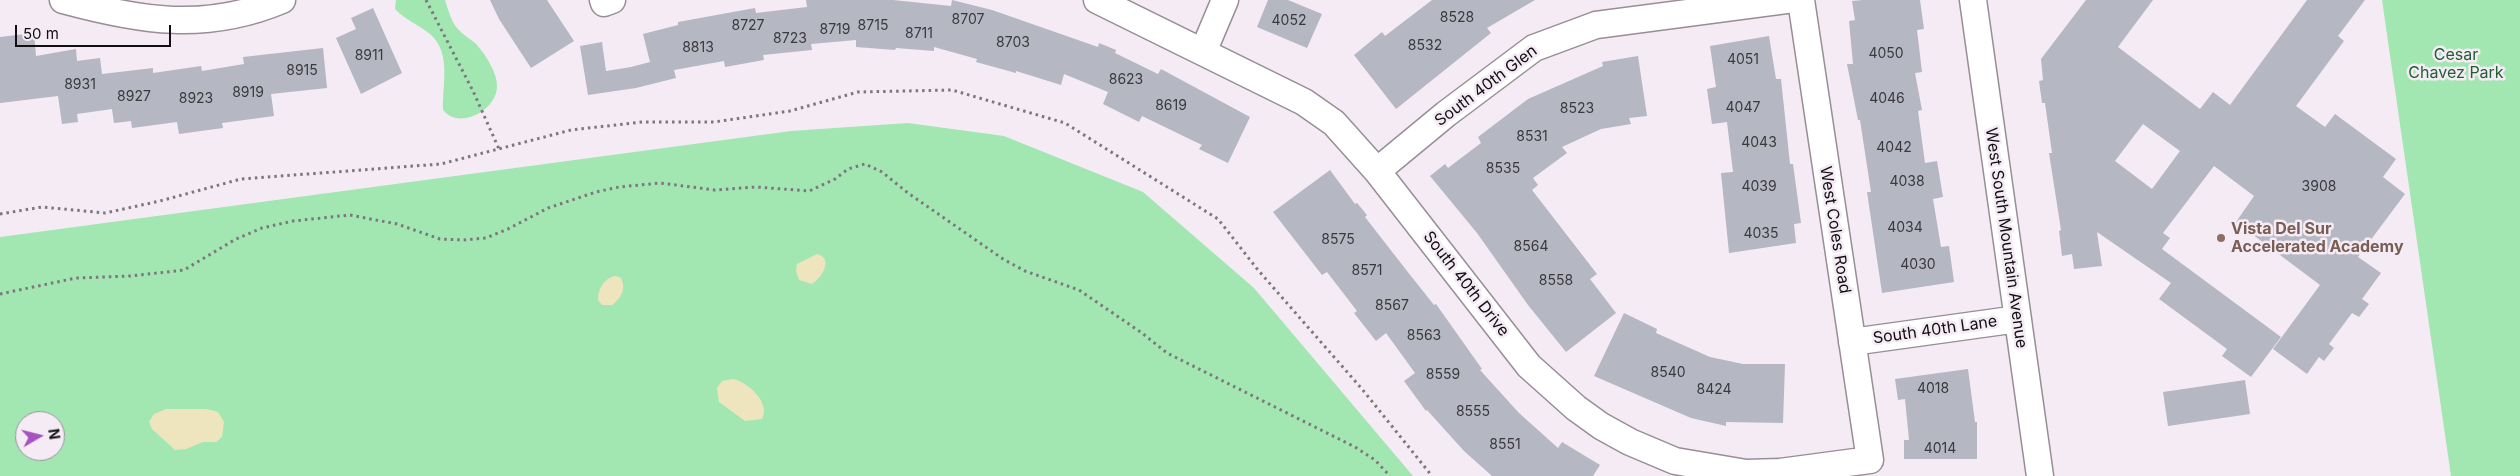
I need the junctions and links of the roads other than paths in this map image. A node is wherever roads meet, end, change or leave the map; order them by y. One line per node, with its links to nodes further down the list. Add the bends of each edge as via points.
1 (63, 0): 2 (street, via 132,17 178,22 211,19 263,8)
2 (282, 0)
3 (1097, 0): 8 (street, South 40th Drive)
4 (1225, 0): 8 (street)
5 (1786, 0): 9 (street, South 40th Glen, via 1596,24 1534,48 1446,114)
6 (1801, 0): 11 (street, West Coles Road)
7 (1973, 0): 10 (street, West South Mountain Avenue)
8 (1202, 52): 9 (street, South 40th Drive, via 1304,102 1334,124)
9 (1377, 172): 12 (street, South 40th Drive, via 1529,366 1601,426 1676,461 1746,473 1780,472)
10 (2018, 319): 11 (street, South 40th Lane); 13 (street, West South Mountain Avenue)
11 (1852, 342): 12 (street, West Coles Road)
12 (1870, 460)
13 (2040, 476)

